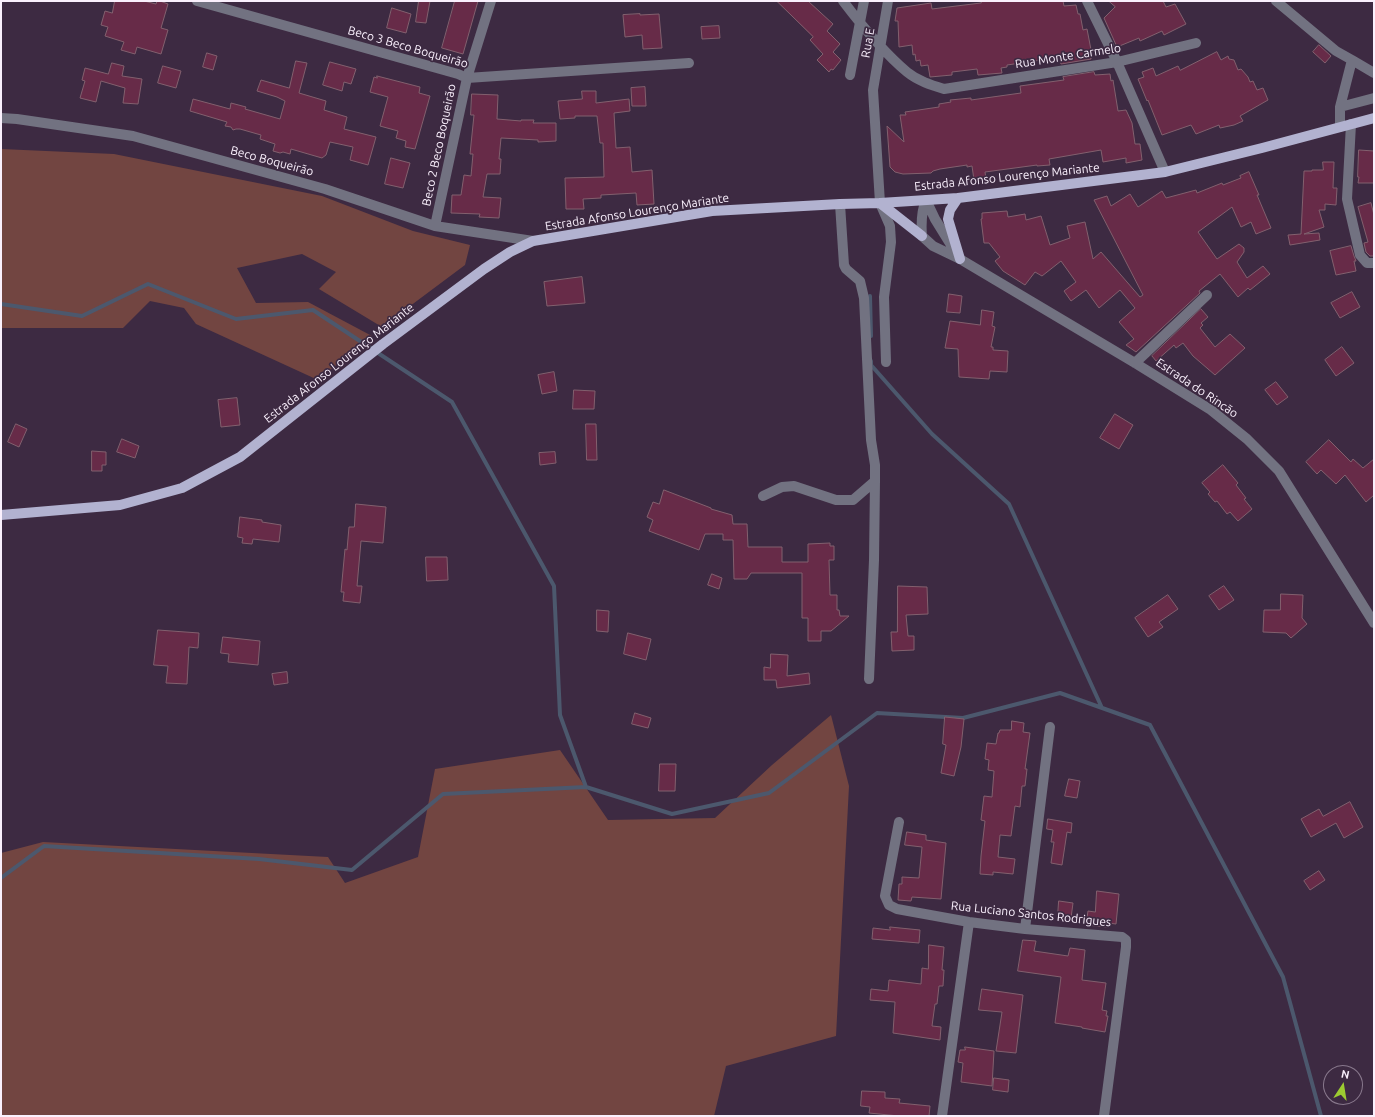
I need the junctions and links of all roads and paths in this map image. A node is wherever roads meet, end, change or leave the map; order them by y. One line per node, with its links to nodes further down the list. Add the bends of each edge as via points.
1 (197, 1): 16 (street, Beco 3 Beco Boqueirão)
2 (491, 1): 16 (street, Beco 2 Beco Boqueirão)
3 (843, 1): 8 (street)
4 (864, 1): 8 (street)
5 (888, 1): 10 (street, Rua E)
6 (1087, 1): 12 (street)
7 (1276, 1): 11 (street)
8 (859, 23): 10 (street); 15 (street)
9 (1196, 43): 12 (street, Rua Monte Carmelo)
10 (880, 46): 12 (street, Rua Monte Carmelo, via 908,73 944,89); 26 (street, Rua E, via 873,90)
11 (1352, 60): 14 (street); 18 (street)
12 (1117, 62): 23 (street)
13 (689, 63): 16 (street, Beco 3 Beco Boqueirão)
14 (1374, 73)
15 (850, 75)
16 (467, 78): 28 (street, Beco 2 Beco Boqueirão)
17 (1374, 98): 18 (street)
18 (1340, 106): 22 (street)
19 (1, 118): 28 (street, Beco Boqueirão, via 133,136 325,189)
20 (1374, 118): 21 (main road, Estrada Afonso Lourenço Mariante)
21 (1351, 124): 22 (main road, Estrada Afonso Lourenço Mariante); 32 (street, via 1347,199 1360,254 1367,263)
22 (1340, 127): 23 (main road, Estrada Afonso Lourenço Mariante)
23 (1165, 172): 24 (main road, Estrada Afonso Lourenço Mariante)
24 (958, 198): 25 (main road, Estrada Afonso Lourenço Mariante); 31 (main road, via 950,210 948,219)
25 (926, 200): 26 (main road, Estrada Afonso Lourenço Mariante); 29 (street, via 920,221); 31 (street, Estrada do Rincão)
26 (880, 203): 27 (main road, Estrada Afonso Lourenço Mariante); 29 (main road); 34 (street, Rua E, via 890,226 891,242 884,297)
27 (840, 204): 30 (main road, Estrada Afonso Lourenço Mariante, via 712,211); 36 (street, via 844,266 860,281 864,298)
28 (435, 226): 30 (street, Beco Boqueirão)
29 (922, 236): 31 (street, Estrada do Rincão, via 933,246)
30 (532, 241): 38 (main road, Estrada Afonso Lourenço Mariante, via 484,269 383,344 240,457 182,488 120,505)
31 (960, 258): 35 (street, Estrada do Rincão)
32 (1374, 263)
33 (1207, 295): 35 (street)
34 (886, 362)
35 (1135, 363): 39 (street, Estrada do Rincão, via 1211,410 1247,439 1279,471)
36 (875, 481): 37 (street, via 853,500 836,500 794,486 782,487); 40 (street)
37 (764, 496)
38 (1, 515)
39 (1374, 622)
40 (869, 679)
41 (1050, 727): 44 (street)
42 (899, 822): 43 (street, Rua Luciano Santos Rodrigues, via 885,896 889,905 897,909)
43 (969, 922): 44 (street, Rua Luciano Santos Rodrigues); 45 (street)
44 (1025, 929): 46 (street, Rua Luciano Santos Rodrigues, via 1122,937 1126,940)
45 (942, 1116)
46 (1104, 1116)

